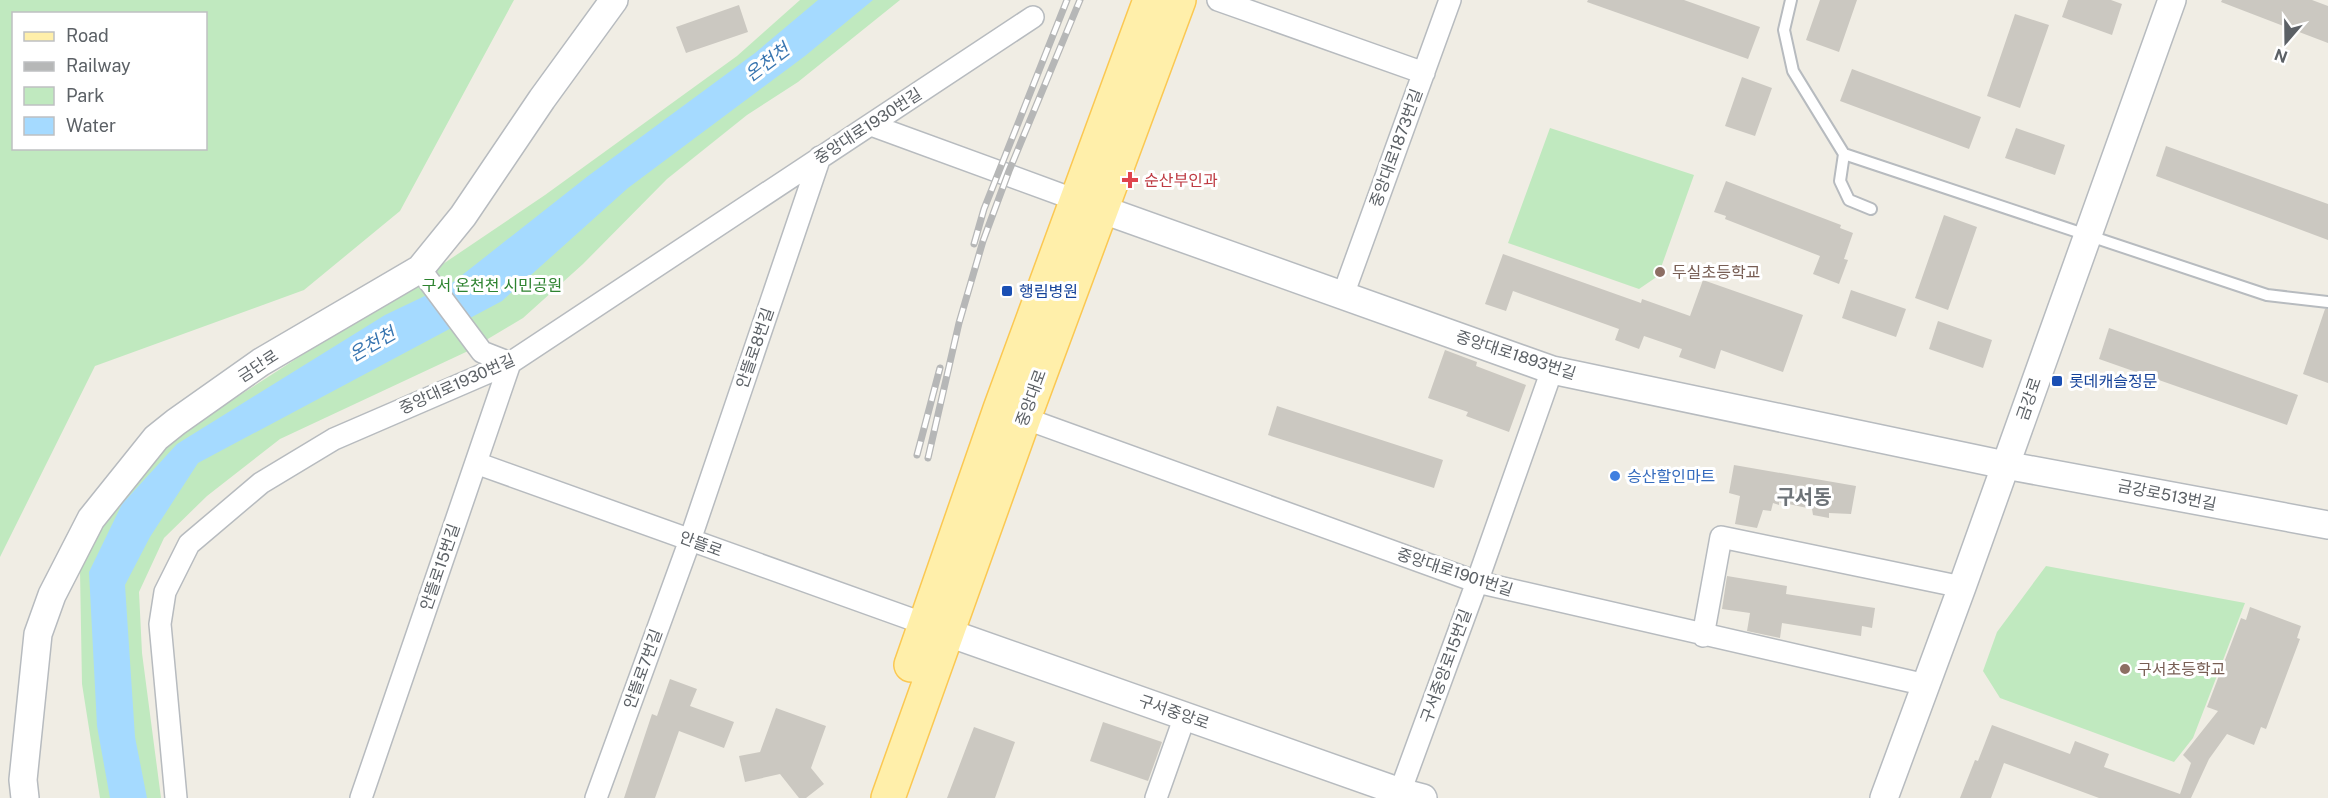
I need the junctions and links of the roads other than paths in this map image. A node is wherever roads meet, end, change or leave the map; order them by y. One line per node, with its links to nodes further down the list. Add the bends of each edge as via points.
1 (614, 0): 16 (street, 금단로, via 542,99)
2 (1150, 0): 13 (main road, 중앙대로)
3 (1179, 0): 13 (main road, 중앙대로)
4 (1218, 0): 9 (street)
5 (1450, 0): 9 (street, 중앙대로1873번길)
6 (1791, 0): 11 (lane, via 1784,30 1793,71)
7 (2172, 0): 15 (street, 금강로)
8 (1033, 17): 10 (street, 중앙대로1930번길)
9 (1424, 73): 17 (street, 중앙대로1873번길)
10 (871, 125): 12 (street, 중앙대로1930번길); 13 (street)
11 (1844, 154): 14 (lane, via 1839,181 1849,200); 15 (lane)
12 (820, 157): 19 (street, 중앙대로1930번길); 25 (street, 안뜰로8번길)
13 (1089, 205): 17 (street, 중앙대로1893번길); 21 (main road, 중앙대로)
14 (1871, 208)
15 (2087, 234): 18 (lane, via 2267,295); 23 (street, 금강로)
16 (426, 277): 19 (street, via 482,352); 33 (street, 금단로, via 261,362 176,422 156,438 91,519 52,596 38,634 23,780)
17 (1343, 295): 20 (street, 중앙대로1893번길)
18 (2328, 302)
19 (510, 363): 22 (street, 안뜰로15번길); 34 (street, 중앙대로1930번길, via 334,439 261,483 189,544 165,592 160,624)
20 (1552, 370): 23 (street, 중앙대로1893번길); 26 (street, 구서중앙로15번길)
21 (1012, 414): 26 (street, 중앙대로1901번길); 28 (main road, 중앙대로)
22 (476, 463): 25 (street, 안뜰로); 35 (street, 안뜰로15번길)
23 (2005, 465): 24 (street, 금강로513번길); 27 (street, 금강로)
24 (2328, 525)
25 (690, 540): 28 (street, 안뜰로); 36 (street, 안뜰로7번길)
26 (1477, 582): 29 (street, 중앙대로1901번길); 32 (street, 구서중앙로15번길)
27 (1962, 587): 29 (street, via 1721,537); 30 (street, 금강로)
28 (936, 628): 31 (street, 구서중앙로); 37 (main road, 중앙대로); 38 (main road, 중앙대로)
29 (1703, 636): 30 (street, 중앙대로1901번길)
30 (1926, 685): 40 (street, 금강로)
31 (1185, 716): 32 (street, 구서중앙로); 39 (street)
32 (1411, 795)
33 (25, 798)
34 (176, 798)
35 (361, 798)
36 (596, 798)
37 (866, 798)
38 (888, 798)
39 (1156, 798)
40 (1884, 798)

